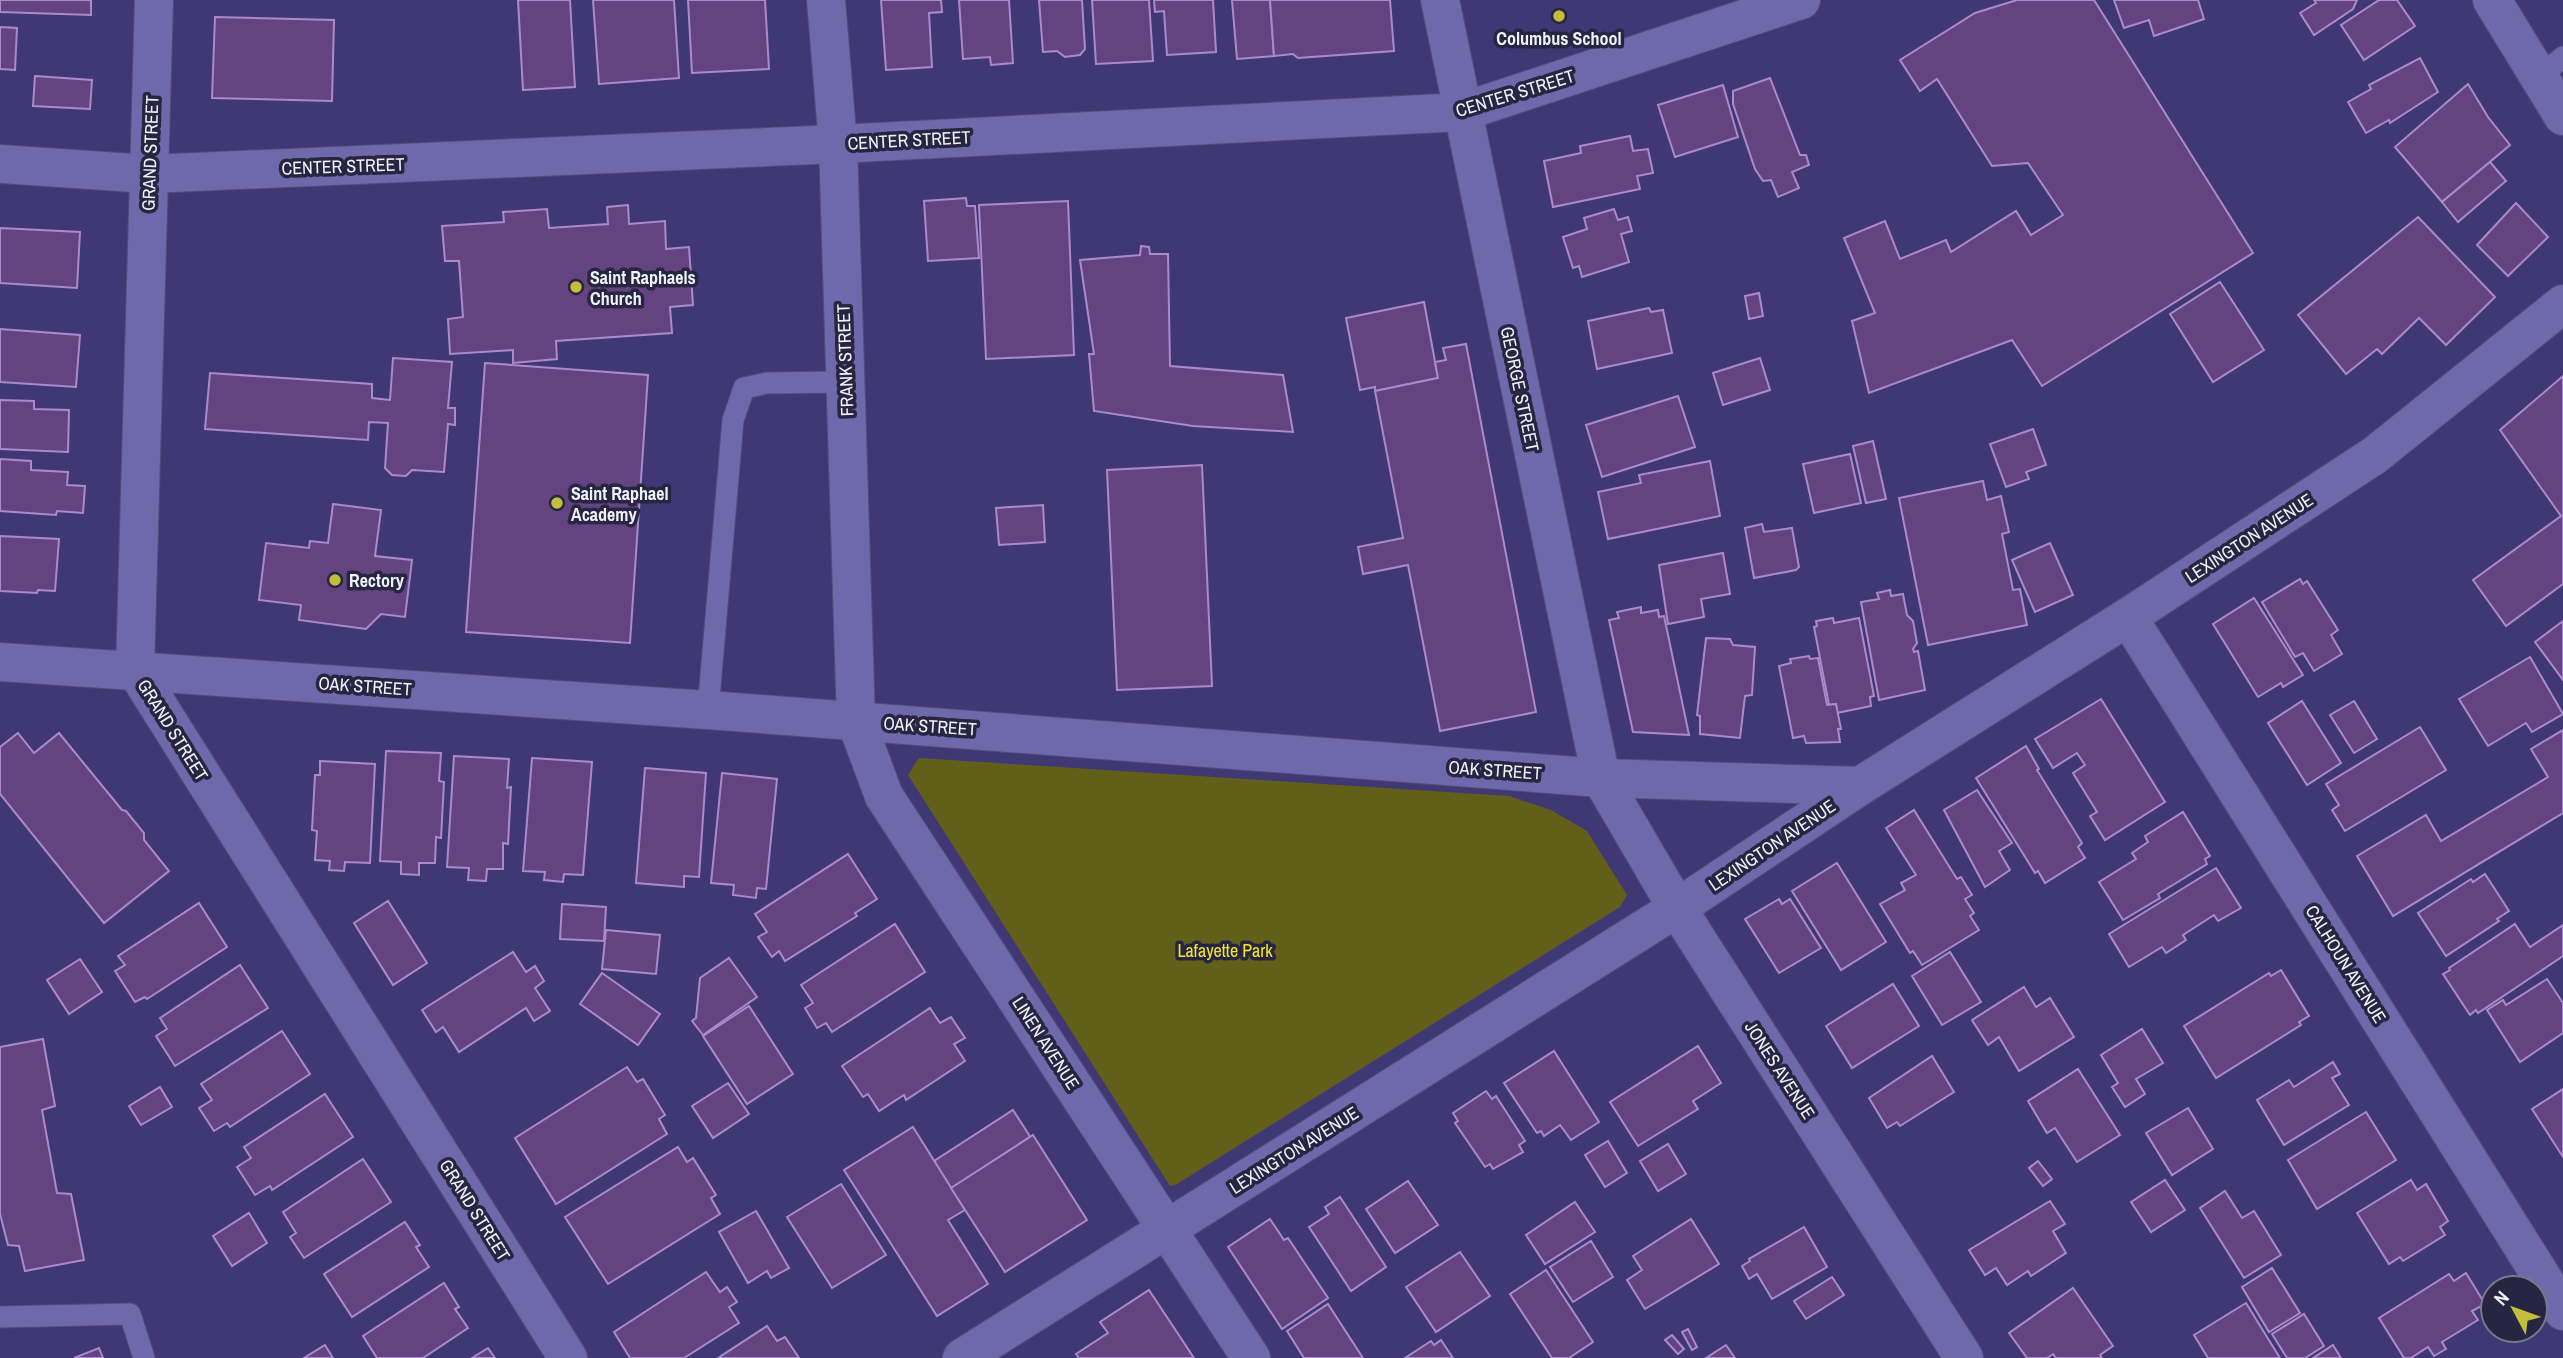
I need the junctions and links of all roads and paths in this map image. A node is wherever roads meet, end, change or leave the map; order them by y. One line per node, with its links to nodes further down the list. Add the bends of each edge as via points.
1 (154, 0): 11 (street, GRAND STREET)
2 (826, 0): 9 (street, FRANK STREET)
3 (1440, 0): 7 (street, GEORGE STREET)
4 (1801, 0): 7 (street, CENTER STREET)
5 (2492, 0): 6 (street)
6 (2551, 67): 8 (street)
7 (1462, 112): 9 (street, CENTER STREET); 19 (street, GEORGE STREET)
8 (2563, 116)
9 (838, 144): 11 (street, CENTER STREET); 13 (street, FRANK STREET)
10 (0, 164): 11 (street, CENTER STREET)
11 (149, 174): 16 (street, GRAND STREET)
12 (2563, 304): 14 (street, LEXINGTON AVENUE, via 2375,454)
13 (845, 382): 17 (lane, via 767,383 744,388 733,420); 18 (street, FRANK STREET)
14 (2128, 617): 20 (street, LEXINGTON AVENUE); 23 (street, CALHOUN AVENUE)
15 (0, 662): 16 (street, OAK STREET)
16 (135, 669): 17 (street, OAK STREET); 26 (street, GRAND STREET)
17 (708, 710): 18 (street, OAK STREET)
18 (856, 721): 19 (street, OAK STREET); 22 (street, LINEN AVENUE, via 884,796)
19 (1601, 778): 20 (street, OAK STREET); 21 (street, JONES AVENUE)
20 (1860, 786): 21 (street, LEXINGTON AVENUE)
21 (1677, 908): 22 (street, LEXINGTON AVENUE); 29 (street, JONES AVENUE)
22 (1168, 1229): 27 (street, LEXINGTON AVENUE); 28 (street, LINEN AVENUE)
23 (2563, 1311)
24 (0, 1317): 25 (lane, via 130,1314)
25 (144, 1358)
26 (568, 1358)
27 (962, 1358)
28 (1251, 1358)
29 (1964, 1358)

